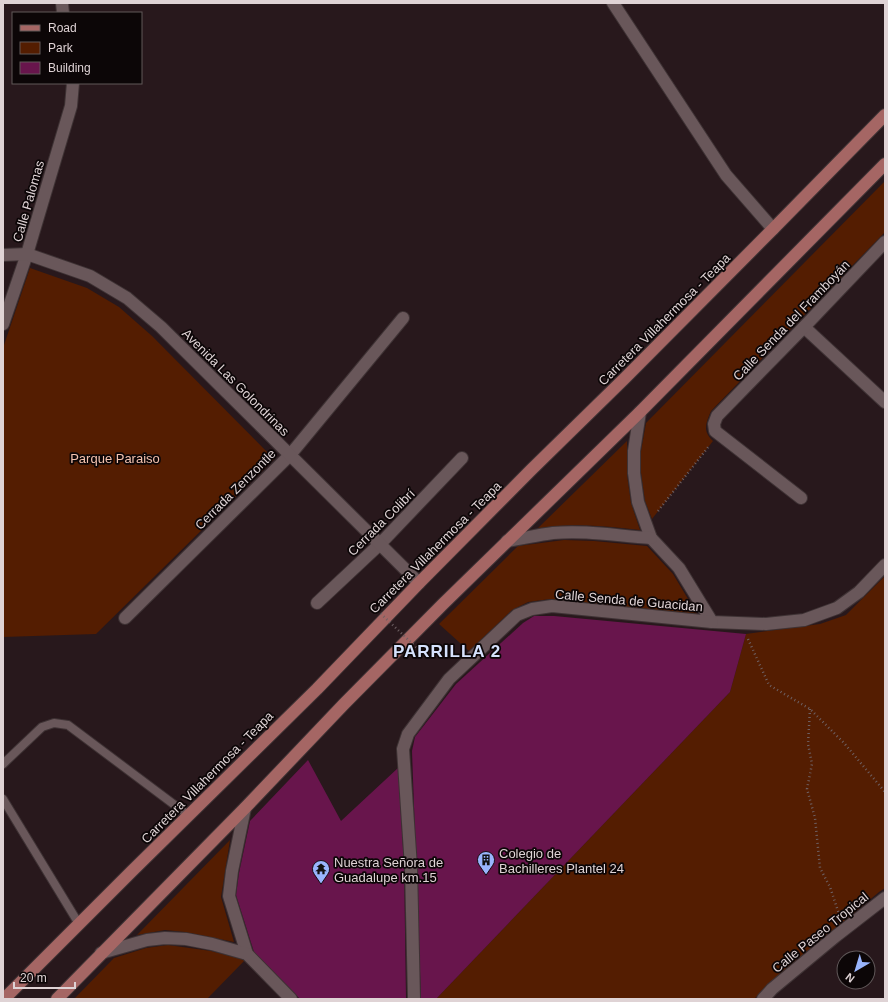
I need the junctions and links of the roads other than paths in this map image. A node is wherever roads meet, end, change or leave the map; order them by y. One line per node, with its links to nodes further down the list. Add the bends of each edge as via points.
1 (613, 3): 5 (street, via 726,175)
2 (73, 84): 7 (street, Calle Palomas, via 71,106)
3 (885, 115): 5 (main road, Carretera Villahermosa - Teapa)
4 (885, 164): 13 (main road)
5 (773, 229): 21 (main road, Carretera Villahermosa - Teapa)
6 (885, 242): 11 (street, Calle Senda del Framboyán)
7 (27, 254): 8 (street, Avenida Las Golondrinas); 10 (street, Calle Palomas); 14 (street, Avenida Las Golondrinas, via 90,276 127,298 161,327)
8 (3, 255)
9 (403, 318): 14 (street, Cerrada Zenzontle)
10 (3, 324)
11 (804, 328): 12 (street); 16 (street, Calle Senda del Framboyán, via 717,416 714,424 715,431)
12 (885, 402)
13 (640, 412): 17 (street, via 634,451 634,473 638,502); 18 (main road)
14 (290, 455): 19 (street, Avenida Las Golondrinas); 23 (street, Cerrada Zenzontle)
15 (462, 458): 19 (street, Cerrada Colibrí)
16 (801, 498)
17 (651, 538): 18 (street, via 594,533 552,533); 24 (street, via 679,568)
18 (507, 541): 27 (main road, via 344,704)
19 (380, 544): 21 (street, Avenida Las Golondrinas); 22 (street, Cerrada Colibrí)
20 (885, 565): 24 (street, via 859,592 837,608 804,620 766,624)
21 (419, 582): 28 (main road, Carretera Villahermosa - Teapa, via 317,688)
22 (317, 604)
23 (125, 618)
24 (712, 622): 37 (street, Calle Senda de Guacidan, via 552,606 532,609 517,615 449,679 408,734 403,749 411,867)
25 (3, 764): 28 (lane, via 42,727 54,723 68,725)
26 (3, 799): 30 (lane)
27 (245, 808): 31 (main road); 32 (street, via 232,871 230,896)
28 (188, 815): 30 (main road, Carretera Villahermosa - Teapa)
29 (885, 898): 33 (street, Calle Paseo Tropical, via 844,930)
30 (79, 924): 34 (main road, Carretera Villahermosa - Teapa)
31 (102, 953): 32 (street, via 147,940 165,938 212,944); 35 (main road)
32 (247, 954): 36 (street)
33 (775, 994): 38 (street, Calle Paseo Tropical)
34 (4, 999)
35 (57, 999)
36 (291, 999)
37 (414, 999)
38 (763, 999)

